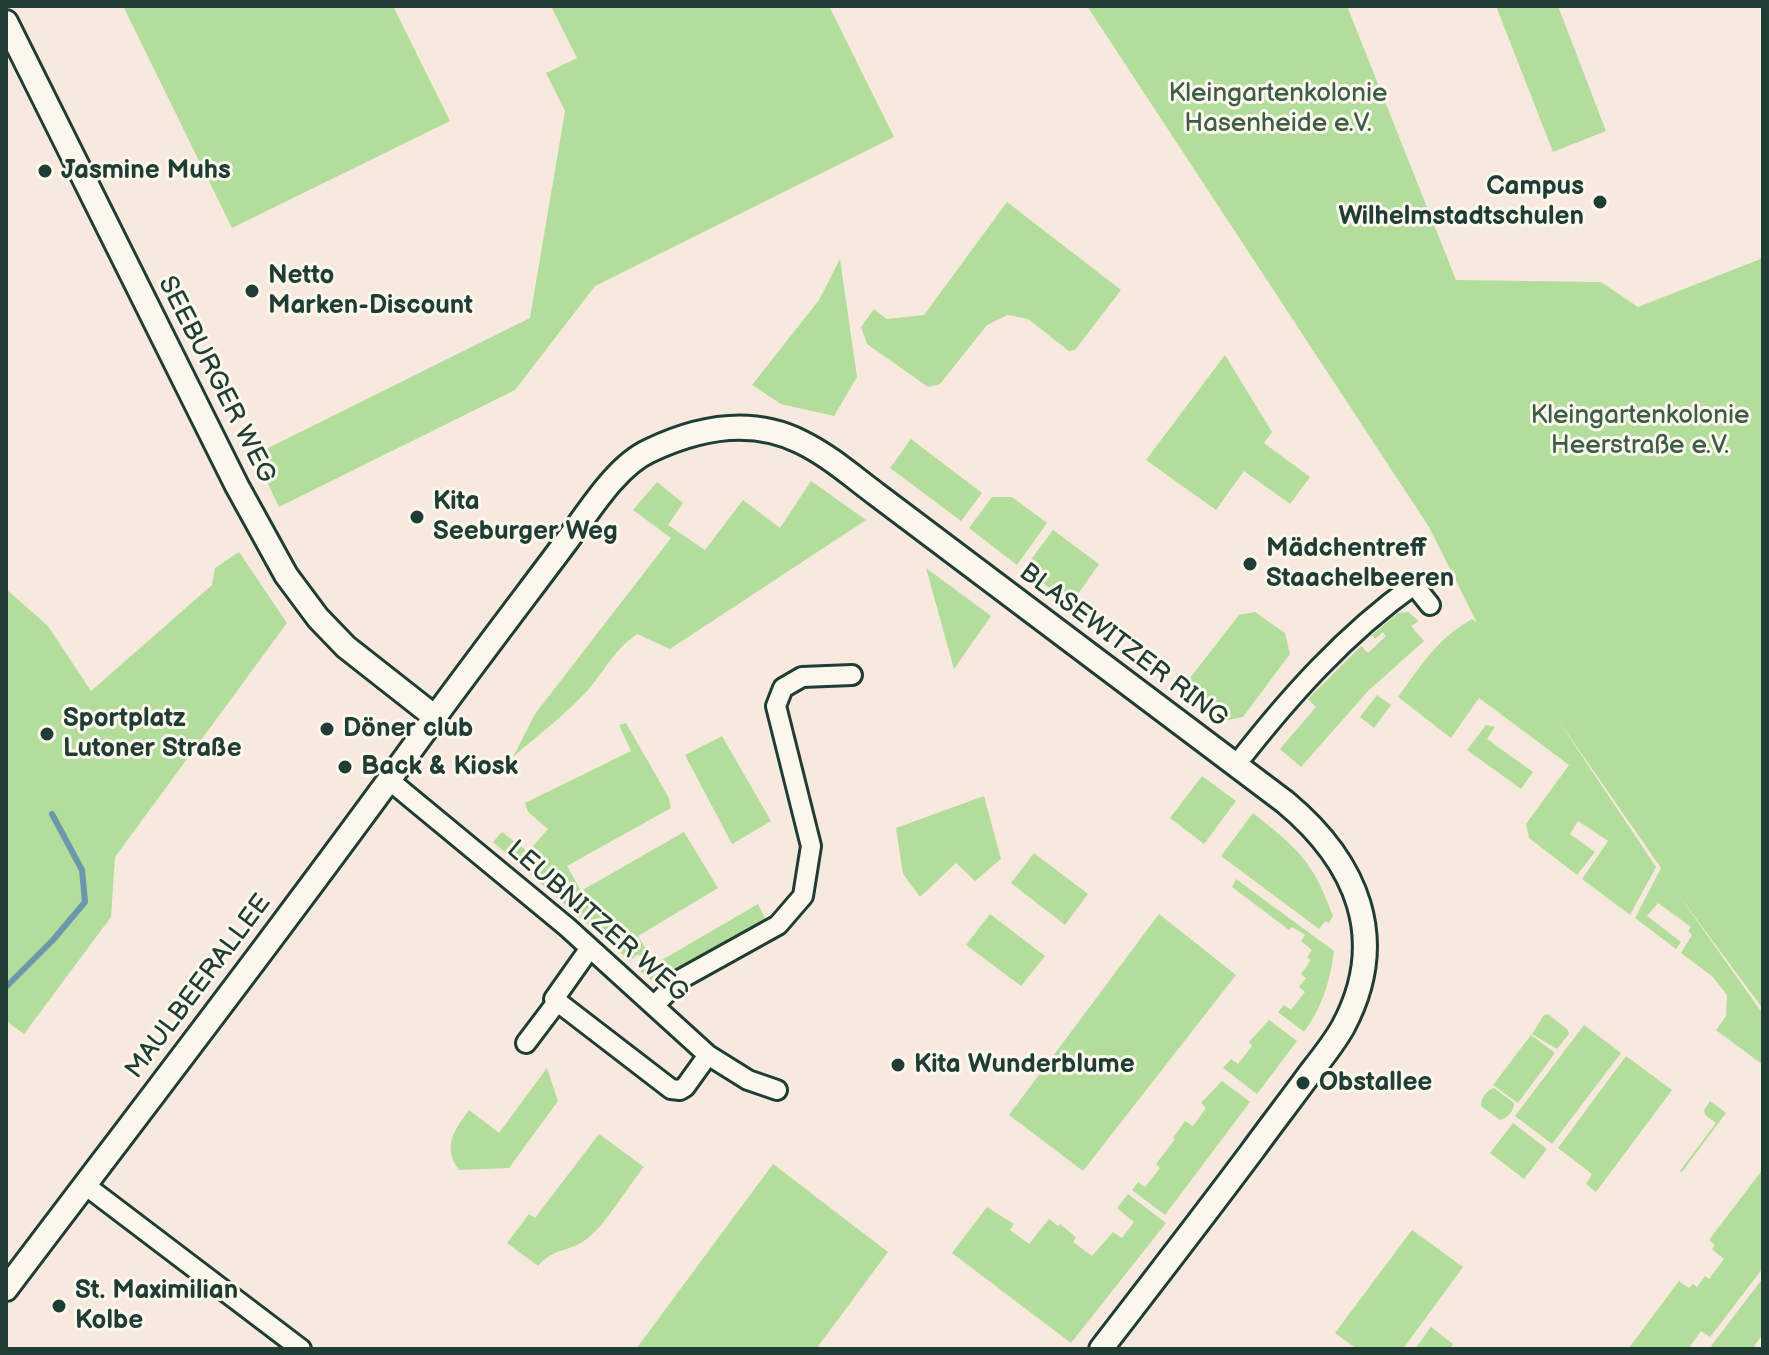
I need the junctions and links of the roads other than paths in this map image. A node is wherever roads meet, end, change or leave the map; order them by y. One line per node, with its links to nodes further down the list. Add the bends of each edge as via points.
1 (6, 22): 4 (street, SEEBURGER WEG, via 286,575 346,647)
2 (1430, 605): 5 (street, via 1414,585 1381,610 1301,687)
3 (852, 675): 9 (street, via 802,677 783,688 776,706 811,846 803,896 778,925 679,980)
4 (435, 717): 5 (street, BLASEWITZER RING, via 625,469 644,453 678,438 714,428 759,429 819,452); 6 (street, MAULBEERALLEE)
5 (1236, 765): 16 (street, BLASEWITZER RING, via 1304,818 1340,859 1361,915 1360,980 1337,1038)
6 (389, 780): 7 (street, LEUBNITZER WEG); 13 (street, MAULBEERALLEE)
7 (590, 948): 8 (street, via 554,999); 9 (street, LEUBNITZER WEG)
8 (557, 1002): 10 (street); 11 (street, via 671,1089 685,1087)
9 (654, 1006): 11 (street, LEUBNITZER WEG)
10 (526, 1043)
11 (708, 1055): 12 (street, LEUBNITZER WEG, via 748,1080)
12 (777, 1090)
13 (85, 1185): 14 (street, MAULBEERALLEE); 15 (street)
14 (6, 1289)
15 (301, 1349)
16 (1101, 1349)

